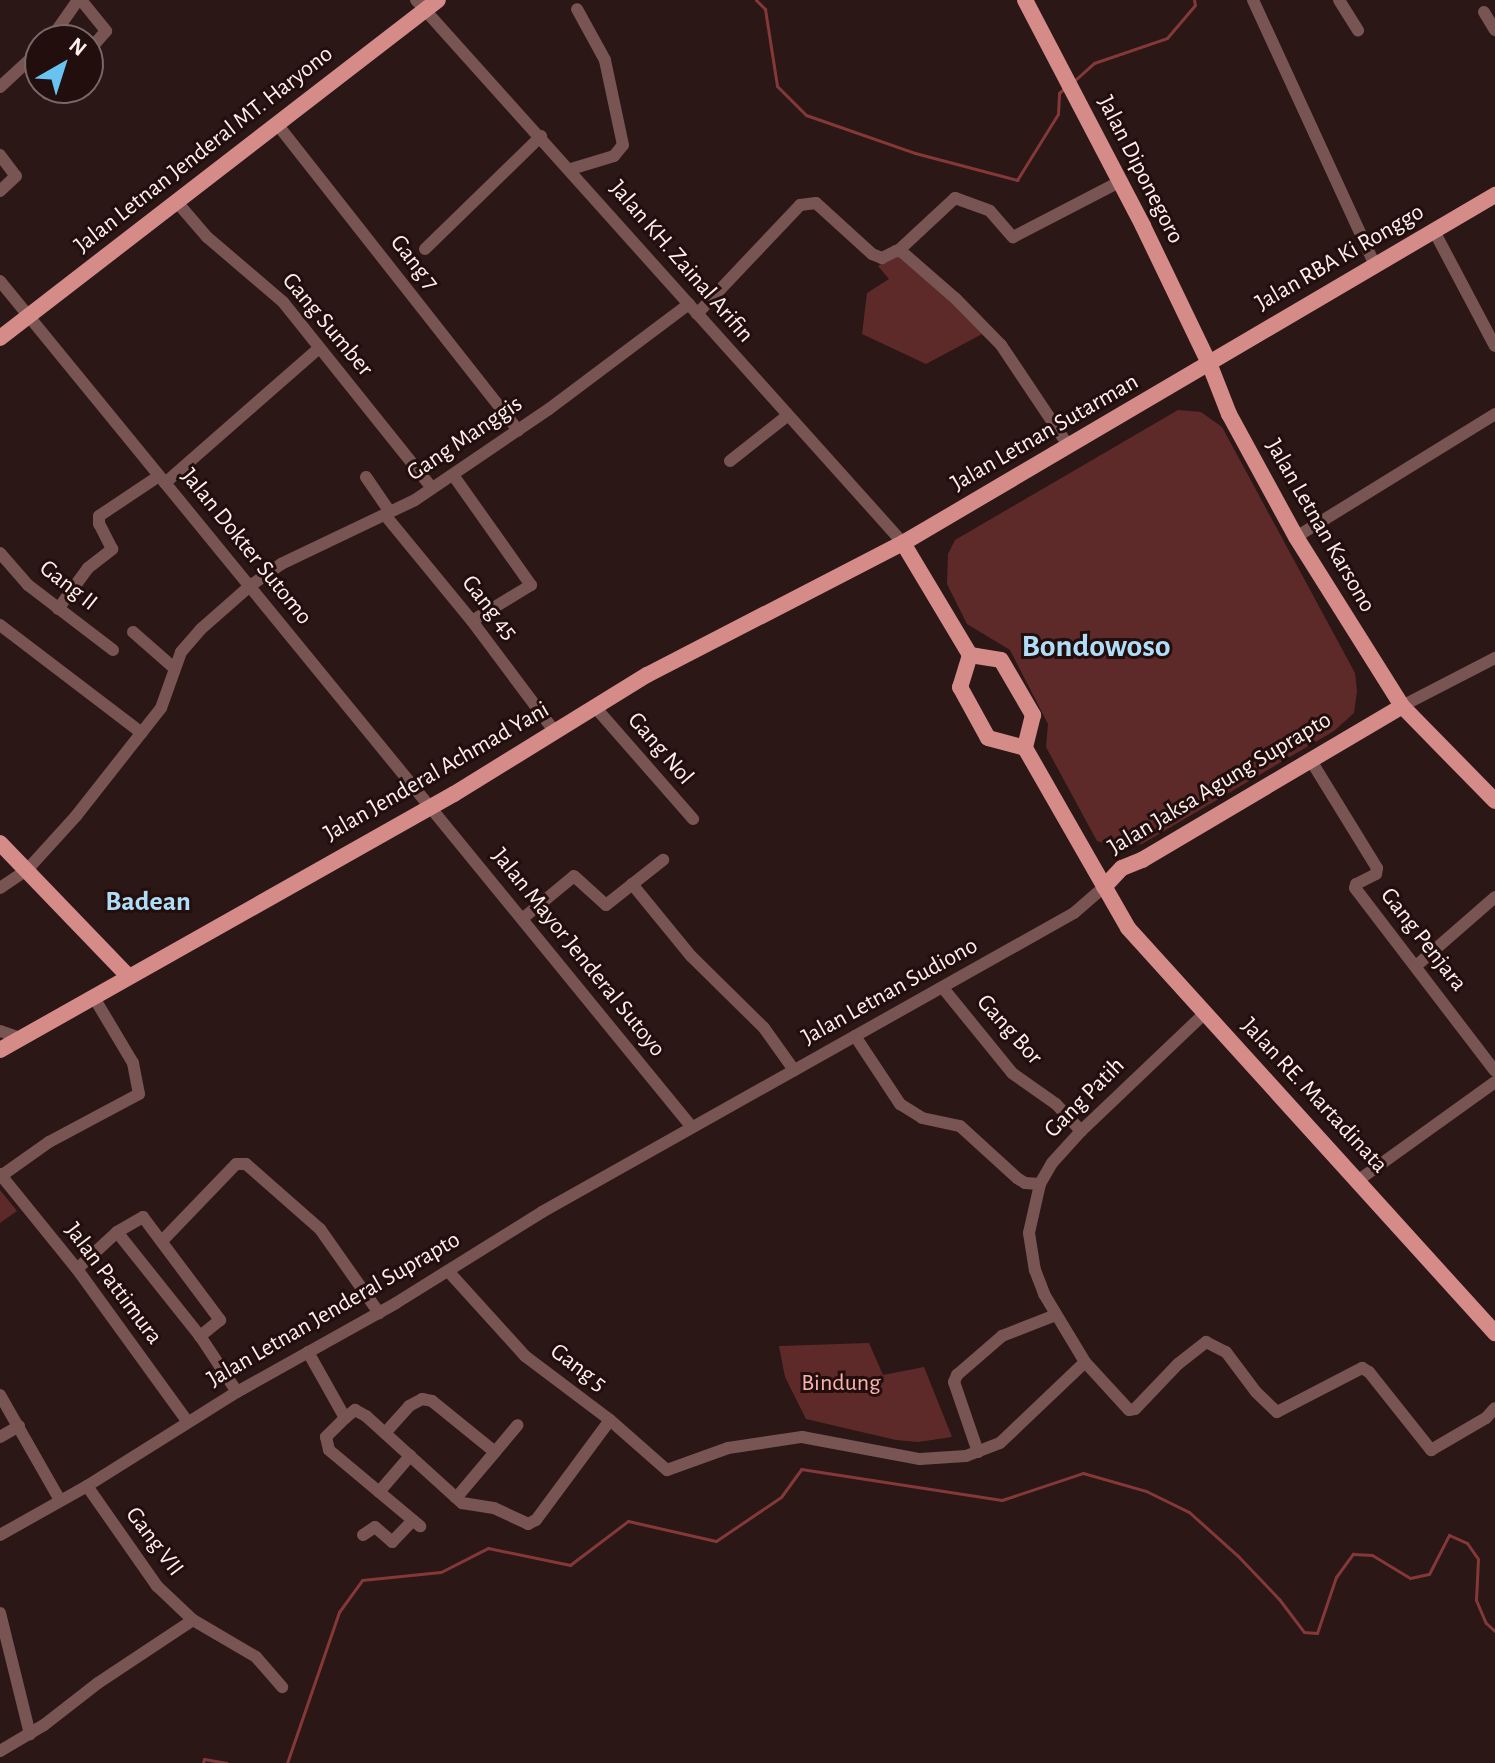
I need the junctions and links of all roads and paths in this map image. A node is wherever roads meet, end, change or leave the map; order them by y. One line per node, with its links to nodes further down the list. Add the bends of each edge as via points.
1 (80, 0): 8 (street); 9 (street)
2 (1025, 0): 18 (main road, Jalan Diponegoro)
3 (1253, 0): 25 (street)
4 (1339, 0): 11 (street)
5 (426, 3): 14 (main road, Jalan Letnan Jenderal MT. Haryono); 15 (street, Jalan KH. Zainal Arifin)
6 (577, 9): 17 (street, via 605,60 623,145 614,156)
7 (1484, 12): 10 (street)
8 (62, 24)
9 (100, 24)
10 (1495, 30)
11 (1358, 31)
12 (24, 65): 13 (street)
13 (0, 87)
14 (277, 124): 21 (main road, Jalan Letnan Jenderal MT. Haryono); 35 (street, Gang 7)
15 (541, 136): 17 (street, Jalan KH. Zainal Arifin); 23 (street)
16 (0, 155): 19 (street, via 16,174)
17 (571, 169): 27 (street, Jalan KH. Zainal Arifin)
18 (1121, 181): 24 (street, via 1013,237 990,211 955,198); 32 (main road, Jalan Diponegoro)
19 (0, 191)
20 (1495, 195): 22 (main road, Jalan RBA Ki Ronggo)
21 (176, 201): 28 (main road, Jalan Letnan Jenderal MT. Haryono); 31 (street, Gang Sumber, via 207,237 283,302)
22 (1434, 231): 25 (main road, Jalan RBA Ki Ronggo); 30 (street)
23 (425, 249)
24 (898, 251): 27 (street, Gang Manggis, via 877,257 820,206 806,202); 36 (street, via 1001,345)
25 (1374, 263): 32 (main road, Jalan RBA Ki Ronggo)
26 (0, 281): 28 (street, Jalan Dokter Sutomo)
27 (693, 309): 34 (street, Jalan KH. Zainal Arifin); 35 (street, Gang Manggis)
28 (28, 316): 29 (main road, Jalan Letnan Jenderal MT. Haryono); 40 (street, Jalan Dokter Sutomo)
29 (0, 338)
30 (1495, 346)
31 (318, 349): 40 (street); 41 (street, Gang Sumber)
32 (1209, 363): 36 (main road, Jalan Letnan Sutarman); 43 (main road, Jalan Letnan Karsono, via 1229,414)
33 (1495, 414): 43 (street)
34 (787, 416): 37 (street); 44 (street, Jalan KH. Zainal Arifin)
35 (518, 430): 38 (street, Gang Manggis)
36 (1068, 445): 44 (main road, Jalan Letnan Sutarman)
37 (730, 461)
38 (453, 475): 41 (street, Gang Manggis); 48 (street, via 531,585)
39 (366, 477): 42 (street, Gang 45)
40 (162, 479): 46 (street, Jalan Dokter Sutomo); 47 (street, via 99,516 112,549 88,568)
41 (432, 488): 42 (street, Gang Manggis)
42 (388, 514): 46 (street, Gang Manggis, via 281,564); 48 (street, Gang 45)
43 (1296, 537): 55 (main road, Jalan Letnan Karsono)
44 (903, 543): 52 (main road); 56 (main road, Jalan Jenderal Achmad Yani, via 718,636)
45 (0, 553): 47 (street, Gang II)
46 (250, 586): 54 (street, Gang Manggis, via 192,638); 62 (street, Jalan Dokter Sutomo)
47 (58, 609): 51 (street, Gang II)
48 (472, 621): 57 (street, Gang 45)
49 (0, 625): 58 (street)
50 (133, 632): 54 (street)
51 (113, 650)
52 (970, 655): 59 (main road, via 1001,660 1033,715); 59 (main road, via 960,687 988,738)
53 (1495, 658): 55 (street)
54 (174, 668): 58 (street, Gang Manggis, via 167,697)
55 (1402, 706): 60 (main road, Jalan Jaksa Agung Suprapto); 61 (main road, Jalan Letnan Karsono)
56 (595, 707): 57 (main road, Jalan Jenderal Achmad Yani); 63 (street, Gang Nol)
57 (555, 732): 62 (main road, Jalan Jenderal Achmad Yani)
58 (142, 733): 66 (street, Gang Manggis)
59 (1025, 748): 68 (main road, Jalan RE. Martadinata)
60 (1310, 759): 68 (main road, Jalan Jaksa Agung Suprapto, via 1122,868); 72 (street, Gang Penjara, via 1377,868 1355,888)
61 (1495, 801)
62 (430, 807): 71 (street, Jalan Mayor Jenderal Sutoyo); 73 (main road, Jalan Jenderal Achmad Yani)
63 (693, 819)
64 (0, 843): 66 (main road)
65 (663, 860): 67 (street)
66 (27, 870): 69 (street, Gang Manggis); 73 (main road)
67 (632, 884): 71 (street, via 606,905 574,876); 79 (street, via 691,956 757,1020)
68 (1104, 887): 74 (street, Jalan Letnan Sudiono, via 1074,913); 76 (main road, Jalan RE. Martadinata, via 1128,928)
69 (0, 888)
70 (1495, 897): 72 (street)
71 (522, 919): 82 (street, Jalan Mayor Jenderal Sutoyo)
72 (1416, 966): 80 (street, Gang Penjara)
73 (128, 976): 75 (main road, Jalan Jenderal Achmad Yani)
74 (943, 988): 77 (street, Jalan Letnan Sudiono); 83 (street, Gang Bor, via 1012,1073 1056,1104)
75 (93, 996): 78 (main road, Jalan Jenderal Achmad Yani); 84 (street, via 133,1063 139,1094 49,1142)
76 (1205, 1013): 83 (street, Gang Patih); 85 (main road, Jalan RE. Martadinata)
77 (855, 1036): 79 (street, Jalan Letnan Sudiono); 86 (street, via 900,1104 922,1118 960,1126 1017,1178)
78 (7, 1041)
79 (794, 1070): 82 (street, Jalan Letnan Sudiono)
80 (1495, 1071)
81 (1495, 1082): 85 (street)
82 (691, 1126): 90 (street, Jalan Letnan Jenderal Suprapto)
83 (1081, 1131): 86 (street, Gang Patih)
84 (1, 1175): 89 (street, Jalan Pattimura)
85 (1360, 1179): 93 (main road, Jalan RE. Martadinata)
86 (1040, 1184): 92 (street, Gang Patih, via 1029,1233 1035,1270)
87 (117, 1232): 88 (street, via 143,1217); 89 (street); 94 (street)
88 (162, 1241): 91 (street, via 236,1164 246,1164 320,1229); 94 (street, via 220,1320)
89 (77, 1269): 102 (street, Jalan Pattimura)
90 (448, 1271): 91 (street, Jalan Letnan Jenderal Suprapto); 101 (street, Gang 5, via 525,1356)
91 (379, 1313): 95 (street, Jalan Letnan Jenderal Suprapto)
92 (1056, 1315): 96 (street); 108 (street, via 1002,1336 957,1375 954,1382)
93 (1495, 1333)
94 (200, 1336): 97 (street)
95 (308, 1352): 97 (street, Jalan Letnan Jenderal Suprapto); 100 (street)
96 (1085, 1362): 99 (street, via 1129,1410 1206,1342 1226,1352 1277,1412 1357,1368 1369,1372 1431,1450); 108 (street, via 1000,1443)
97 (237, 1392): 102 (street, Jalan Letnan Jenderal Suprapto)
98 (0, 1395): 104 (street)
99 (1490, 1413)
100 (345, 1418): 105 (street, via 359,1411); 111 (street, via 325,1443)
101 (610, 1420): 108 (street, Gang 5, via 662,1468 754,1442 802,1437 920,1459); 112 (street, via 533,1523)
102 (187, 1421): 110 (street, Jalan Letnan Jenderal Suprapto)
103 (518, 1425): 107 (street)
104 (19, 1426): 106 (street); 113 (street)
105 (385, 1433): 107 (street, via 422,1399 432,1401); 109 (street)
106 (0, 1437)
107 (495, 1452): 112 (street)
108 (978, 1452)
109 (410, 1456): 111 (street); 112 (street)
110 (87, 1486): 113 (street, Jalan Letnan Jenderal Suprapto); 117 (street, Gang VII, via 137,1562)
111 (379, 1492): 115 (street, via 417,1523 392,1542 375,1527)
112 (456, 1498)
113 (60, 1500): 114 (street, Jalan Letnan Jenderal Suprapto)
114 (0, 1535)
115 (363, 1535)
116 (0, 1613): 119 (street)
117 (193, 1620): 118 (street, Gang VII, via 256,1657); 119 (street)
118 (282, 1687)
119 (30, 1734): 120 (street)
120 (0, 1751)

